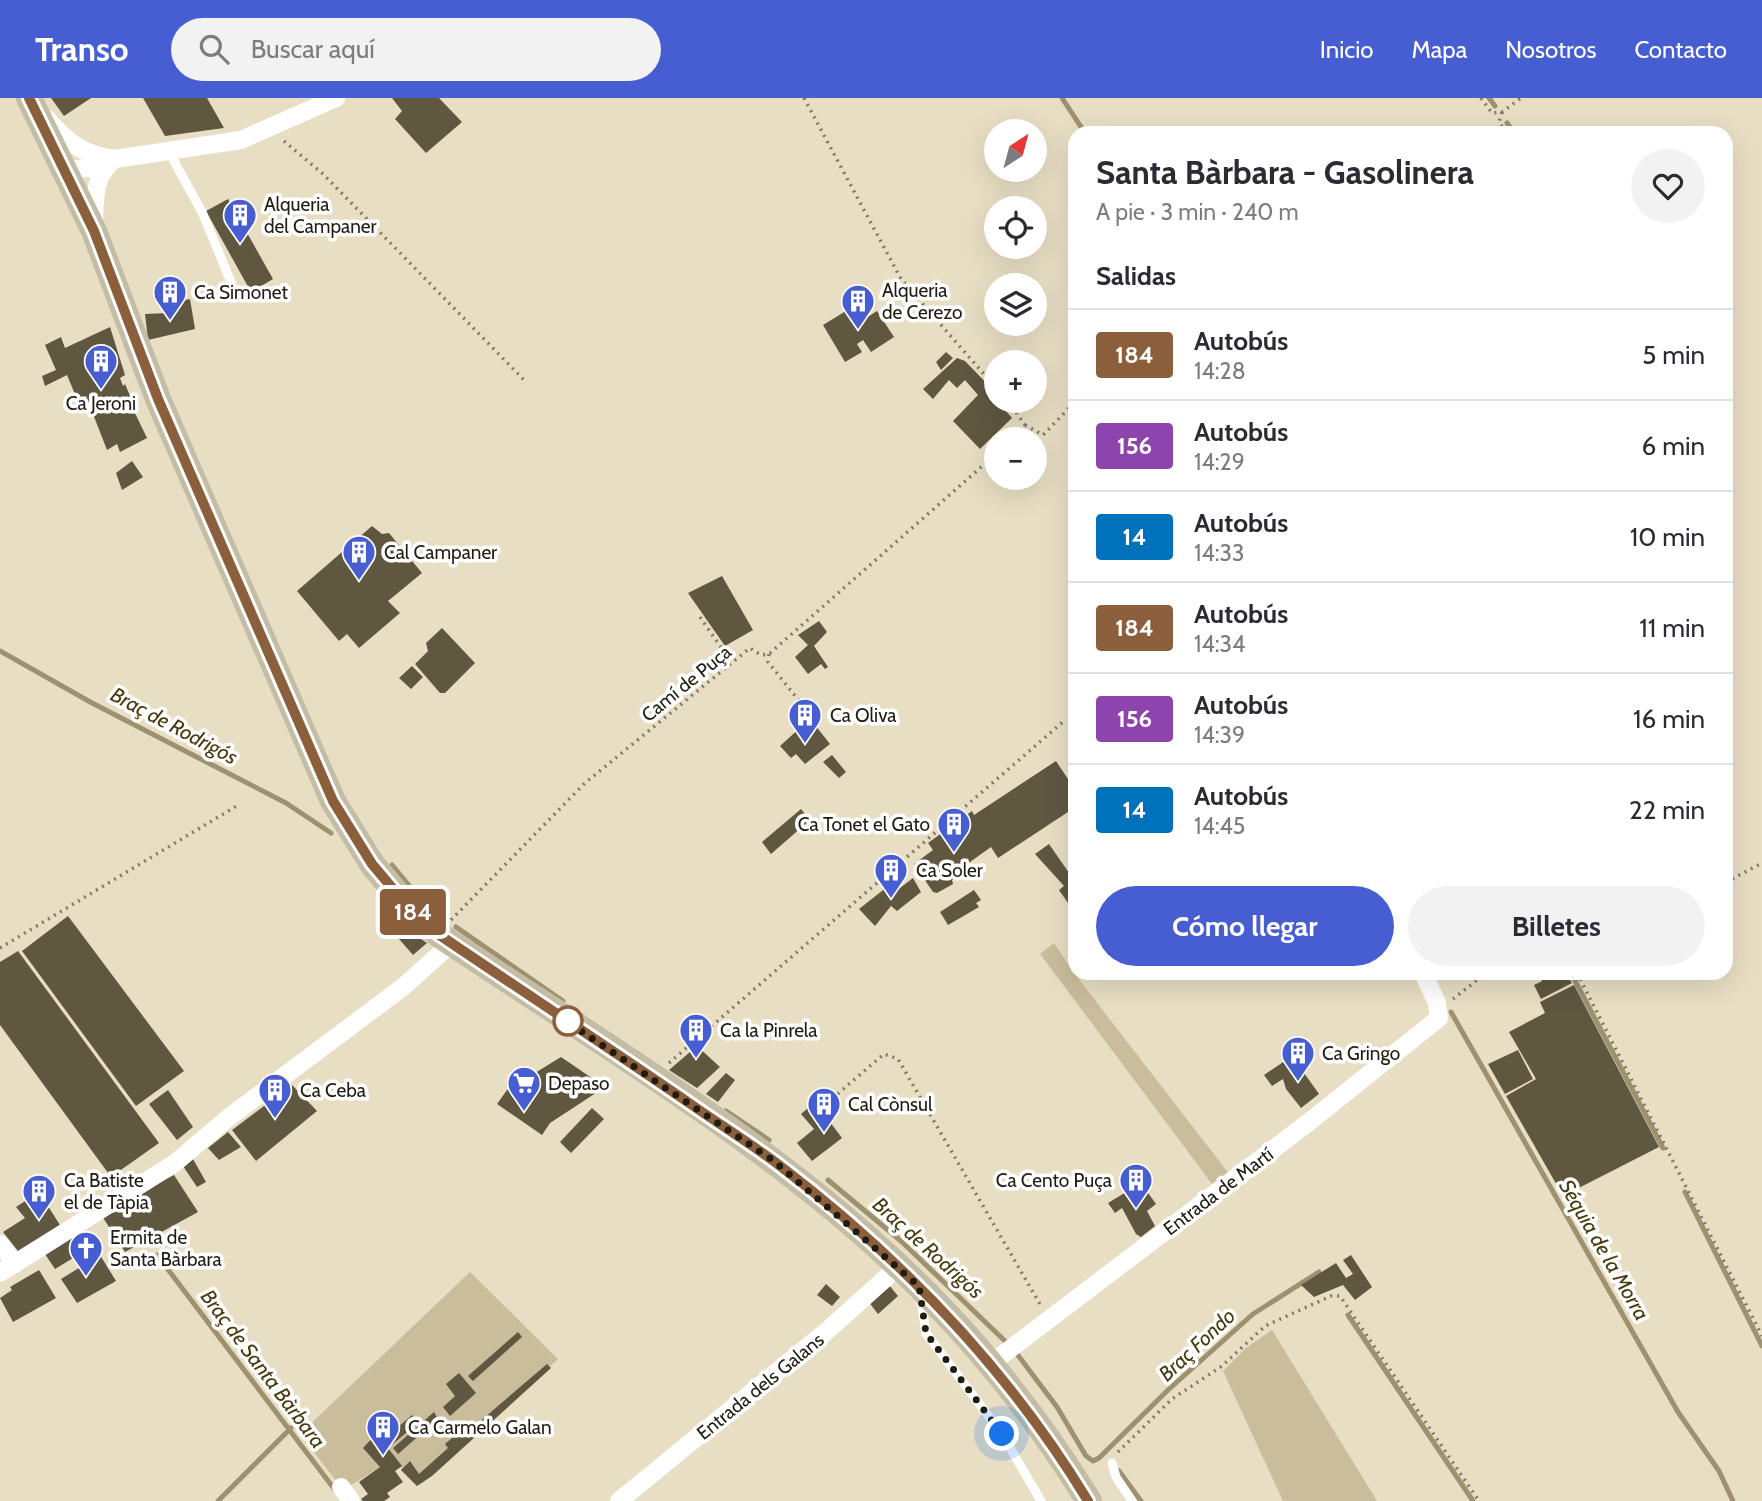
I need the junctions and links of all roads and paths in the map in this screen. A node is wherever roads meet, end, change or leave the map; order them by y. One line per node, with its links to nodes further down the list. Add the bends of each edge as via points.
1 (29, 98): 10 (street, via 66,141); 11 (main road)
2 (336, 98): 8 (street)
3 (804, 98): 14 (path, via 901,279)
4 (1481, 98): 6 (path, via 1492,113)
5 (1521, 98): 6 (path)
6 (1502, 112): 7 (path)
7 (1502, 126)
8 (269, 128): 9 (street, via 241,140); 15 (path, via 323,174)
9 (169, 152): 10 (street); 13 (lane, via 202,212)
10 (105, 161): 11 (street, via 71,160); 12 (street, via 95,188)
11 (62, 170): 12 (main road)
12 (94, 231): 28 (main road, via 158,399 333,801 372,864 410,909)
13 (231, 282)
14 (984, 374)
15 (526, 382)
16 (1068, 409): 18 (path, via 1043,435)
17 (1016, 413): 18 (path)
18 (1025, 425)
19 (984, 465): 21 (path)
20 (700, 617): 22 (path)
21 (769, 654): 22 (path, Camí de Puça, via 750,648); 23 (path, via 768,662)
22 (732, 663): 28 (path, Camí de Puça, via 585,783)
23 (804, 707)
24 (1064, 721): 34 (path)
25 (240, 804): 29 (path)
26 (1762, 863): 27 (path)
27 (1733, 878)
28 (445, 939): 34 (main road); 38 (street, via 403,986 175,1163)
29 (0, 947)
30 (1426, 980): 33 (street)
31 (1477, 980): 33 (path)
32 (1581, 980): 41 (path)
33 (1438, 1012): 40 (street, Entrada de Martí, via 1438,1018 1309,1122)
34 (652, 1078): 37 (main road, via 774,1161)
35 (827, 1103): 40 (path, via 884,1054 898,1059)
36 (0, 1244): 38 (street)
37 (898, 1267): 39 (main road); 44 (street, Entrada dels Galans)
38 (7, 1268)
39 (919, 1286): 42 (main road); 45 (lane, via 926,1333 1002,1434)
40 (1049, 1320): 42 (street, Entrada de Martí)
41 (1762, 1336)
42 (989, 1364): 46 (main road, via 1039,1427)
43 (1112, 1462): 47 (lane); 48 (path, via 1172,1399 1222,1366 1265,1326 1340,1296)
44 (619, 1501)
45 (1041, 1501)
46 (1088, 1501)
47 (1132, 1501)
48 (1479, 1501)

